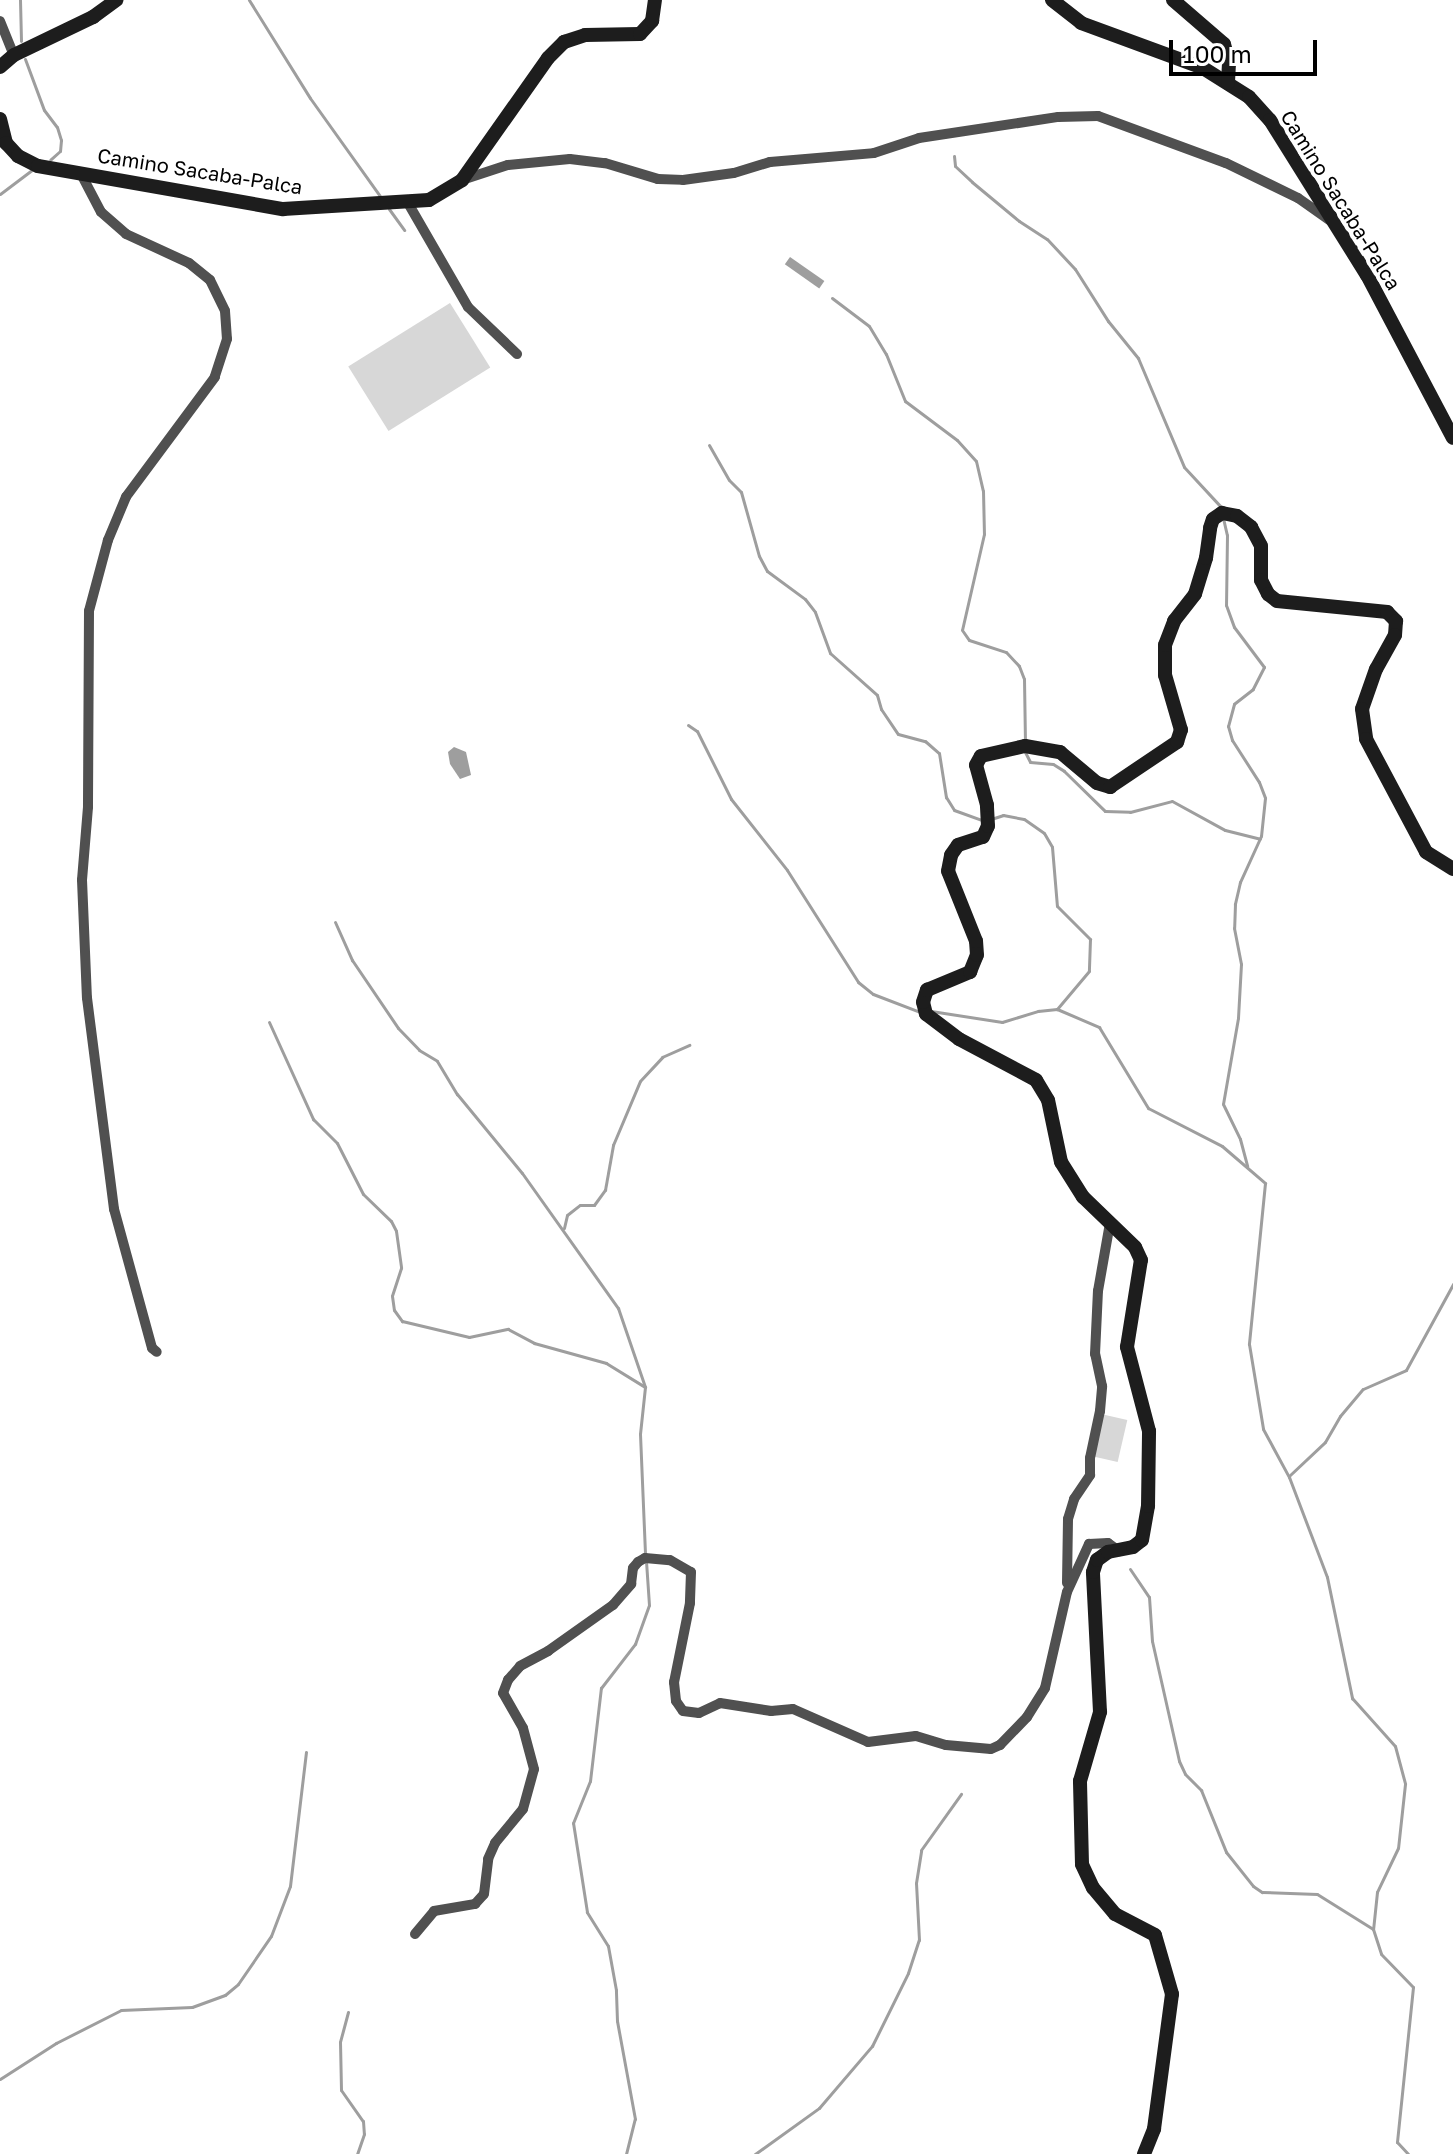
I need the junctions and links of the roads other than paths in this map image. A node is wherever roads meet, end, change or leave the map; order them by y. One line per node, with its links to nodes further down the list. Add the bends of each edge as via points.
1 (116, 0): 6 (street, via 93,17)
2 (655, 0): 11 (street, Camino Sacaba-Palca, via 652,21 640,34 585,35 564,42)
3 (1052, 0): 8 (street, Camino Sacaba-Palca, via 1081,23 1203,68)
4 (1173, 0): 8 (street, via 1224,44)
5 (0, 21): 6 (street)
6 (14, 55): 7 (street)
7 (0, 67)
8 (1228, 83): 13 (street, Camino Sacaba-Palca, via 1270,120)
9 (0, 119): 10 (street, Camino Sacaba-Palca, via 6,143 18,156 38,166)
10 (80, 172): 12 (street, Camino Sacaba-Palca, via 283,209); 18 (street, via 101,212 126,234 189,263 210,280 225,311 227,339 215,377 126,497 89,611 88,807 82,880 87,998 114,1209)
11 (462, 180): 12 (street, Camino Sacaba-Palca, via 429,200); 13 (street, via 508,165 570,159 683,180 770,162 874,153 919,138 1098,116 1226,163 1298,198)
12 (408, 203): 14 (street, via 468,307)
13 (1331, 221): 15 (street, Camino Sacaba-Palca, via 1367,275)
14 (517, 354)
15 (1453, 438)
16 (1453, 869): 17 (street, via 1426,852 1366,739 1362,709 1395,635 1396,621 1387,612 1277,601 1261,580 1261,546 1251,527 1237,516 1222,513 1213,519 1195,594 1174,621 1165,645 1165,675 1181,730 1177,742 1110,787 1097,783 1060,752 1025,746 981,756 976,765 988,826 983,837 958,845 948,871 977,955 970,972 927,990 923,1002 926,1014 959,1039 1036,1080 1048,1100 1061,1162 1083,1197)
17 (1110, 1223): 19 (street, via 1141,1260 1127,1347 1149,1431 1142,1540); 20 (street, via 1098,1291 1095,1354 1102,1386 1100,1411 1090,1475 1068,1519)
18 (157, 1352)
19 (1119, 1551): 20 (street, via 1108,1543 1089,1544); 22 (street, via 1097,1560 1093,1572 1100,1712 1080,1781 1082,1864 1093,1888 1115,1914 1155,1935 1172,1994 1154,2129)
20 (1067, 1592): 21 (street, via 1045,1688 1000,1745 971,1748 916,1736 868,1742 793,1709 720,1703 699,1713 683,1711 674,1682 691,1572 682,1564 645,1558 633,1568 631,1584 613,1605 520,1666 508,1680 503,1693 523,1728 534,1769 523,1809 495,1843 484,1894 475,1904 434,1911)
21 (415, 1934)
22 (1144, 2154)

